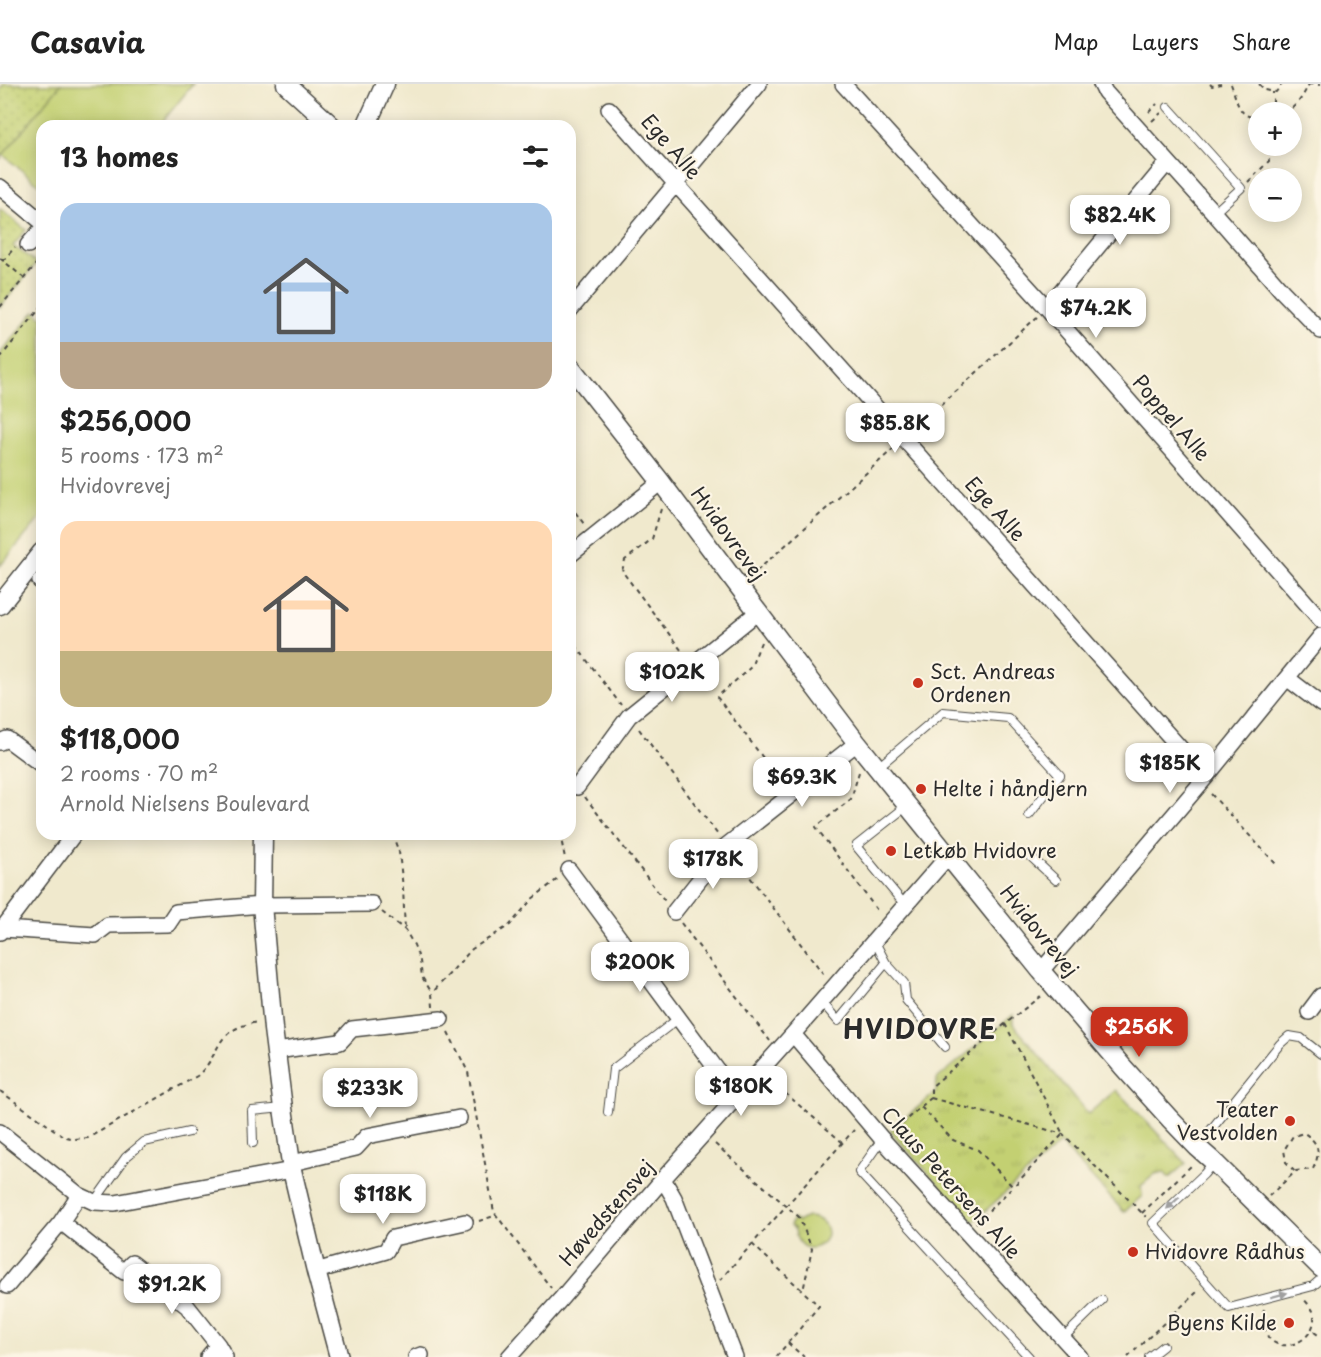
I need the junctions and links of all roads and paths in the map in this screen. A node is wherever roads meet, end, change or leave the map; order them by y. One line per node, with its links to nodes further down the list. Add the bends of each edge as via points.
1 (286, 84): 20 (street)
2 (385, 84): 21 (street)
3 (759, 84): 25 (street)
4 (843, 84): 37 (street, Poppel Alle)
5 (1101, 84): 22 (street)
6 (1210, 84): 7 (path)
7 (1221, 84)
8 (1231, 84): 19 (path, via 1242,113)
9 (1259, 84): 13 (path)
10 (1282, 84): 13 (path)
11 (1309, 84): 12 (path); 15 (path)
12 (1321, 85)
13 (1273, 92): 14 (path)
14 (1273, 102)
15 (1299, 102)
16 (1168, 107): 18 (path, via 1161,100); 22 (path); 27 (lane)
17 (609, 108): 25 (street, Ege Alle)
18 (1149, 112)
19 (1248, 117)
20 (325, 120)
21 (369, 120)
22 (1141, 131): 24 (street)
23 (1269, 156): 27 (path, via 1269,161)
24 (1167, 162): 28 (street); 37 (street)
25 (675, 184): 35 (street); 60 (street, Ege Alle)
26 (0, 187): 29 (street)
27 (1241, 188): 28 (lane)
28 (1214, 213): 39 (street)
29 (36, 217)
30 (36, 236): 31 (street)
31 (28, 245)
32 (0, 258): 34 (path)
33 (36, 264): 34 (path)
34 (24, 278): 36 (path)
35 (576, 303)
36 (0, 307)
37 (1047, 308): 49 (street, Poppel Alle)
38 (36, 313): 40 (path)
39 (1321, 331)
40 (0, 358)
41 (576, 374): 42 (street, Hvidovrevej)
42 (664, 485): 44 (street, Hvidovrevej); 48 (street, Hvidovrevej); 52 (path, via 652,539 625,560 622,571)
43 (576, 512): 44 (path)
44 (594, 536): 45 (street, Hvidovrevej)
45 (576, 550)
46 (36, 559): 47 (street)
47 (2, 599)
48 (763, 619): 52 (street, Hvidovrevej); 57 (street, Hvidovrevej); 62 (path, via 751,667 717,697)
49 (1321, 620)
50 (1321, 636): 53 (street)
51 (576, 646): 55 (path)
52 (693, 665): 55 (street, Hvidovrevej)
53 (1287, 678): 54 (street); 60 (street)
54 (1321, 704)
55 (629, 716): 61 (street, Hvidovrevej); 69 (path)
56 (0, 742): 58 (street, via 7,739)
57 (857, 743): 59 (street, Hvidovrevej); 62 (street)
58 (36, 761)
59 (877, 768): 63 (street, Hvidovrevej); 64 (lane, via 943,712 1008,718 1060,775)
60 (1203, 781): 72 (path, via 1212,796); 85 (street)
61 (577, 788)
62 (792, 795): 69 (street)
63 (908, 805): 71 (street, Hvidovrevej); 77 (lane, via 856,846)
64 (1029, 815)
65 (69, 840): 81 (street)
66 (263, 840): 78 (street)
67 (394, 840): 82 (path, via 399,852)
68 (561, 840): 73 (path)
69 (726, 846): 79 (street); 87 (path)
70 (1028, 854): 74 (lane)
71 (949, 855): 77 (street, Høvedstensvej); 80 (street, Hvidovrevej)
72 (1276, 864)
73 (569, 870): 88 (path, via 532,899 510,926 472,949); 92 (street)
74 (1056, 880)
75 (1029, 903): 80 (path)
76 (372, 904): 78 (street); 82 (path)
77 (905, 904): 83 (street, Høvedstensvej)
78 (262, 905): 81 (street, via 176,912 168,924 108,925 95,935); 94 (street)
79 (674, 912)
80 (1002, 922): 85 (street, Hvidovrevej)
81 (1, 929)
82 (405, 930): 88 (path)
83 (874, 940): 84 (lane); 87 (street, Høvedstensvej)
84 (886, 963): 90 (lane, via 838,1021); 97 (lane, via 904,983 906,1000)
85 (1041, 971): 86 (street, Hvidovrevej)
86 (1054, 986): 95 (path); 116 (street, Hvidovrevej)
87 (833, 987): 90 (street, Høvedstensvej)
88 (432, 993): 93 (path, via 432,1005)
89 (1321, 996): 91 (street)
90 (821, 1001): 96 (street, Høvedstensvej)
91 (1309, 1012)
92 (680, 1018): 102 (street); 106 (lane, via 613,1069)
93 (441, 1019): 98 (street, via 352,1029 340,1042); 126 (path, via 468,1072)
94 (272, 1021): 98 (street); 101 (path, via 229,1032 197,1077 88,1138 63,1136)
95 (1005, 1024): 103 (path, via 931,1087); 112 (path)
96 (793, 1034): 100 (street, Høvedstensvej); 108 (street, Claus Petersens Alle)
97 (945, 1047)
98 (276, 1051): 105 (street)
99 (1321, 1054): 116 (lane, via 1301,1038 1289,1036)
100 (760, 1071): 102 (street, Høvedstensvej); 114 (path)
101 (0, 1091)
102 (737, 1097): 111 (street, Høvedstensvej)
103 (931, 1098): 104 (path); 112 (path)
104 (921, 1107): 113 (path); 120 (path, via 953,1140 978,1150)
105 (283, 1108): 115 (lane, via 252,1111); 117 (street)
106 (608, 1112)
107 (459, 1118): 117 (street, via 367,1136 356,1149)
108 (865, 1118): 113 (street, Claus Petersens Alle); 114 (path)
109 (0, 1132): 121 (street)
110 (189, 1132): 122 (lane, via 144,1142 126,1157)
111 (704, 1134): 119 (street, Høvedstensvej); 123 (path)
112 (1063, 1134): 120 (path); 125 (path)
113 (882, 1139): 130 (street, Claus Petersens Alle); 156 (lane, via 859,1172)
114 (843, 1142): 123 (path)
115 (253, 1143)
116 (1205, 1154): 124 (street, Hvidovrevej); 125 (path); 129 (lane, one-way to 129, via 1204,1174)
117 (292, 1166): 122 (street, via 115,1203); 133 (street)
118 (1295, 1172): 118 (path, via 1313,1169 1321,1153 1316,1141 1304,1133 1293,1136 1284,1150 1286,1162); 124 (path)
119 (663, 1179): 138 (street); 141 (street, Høvedstensvej)
120 (1013, 1187): 130 (path)
121 (79, 1195): 122 (street); 127 (street)
122 (94, 1202)
123 (786, 1206): 131 (path); 139 (path, via 799,1217 812,1249)
124 (1258, 1206): 132 (street, Hvidovrevej)
125 (1142, 1213): 129 (path)
126 (497, 1215): 128 (path); 141 (path)
127 (61, 1222): 136 (street); 150 (street, via 124,1272 132,1263 187,1306)
128 (465, 1222): 133 (street, via 393,1238 386,1251)
129 (1153, 1223): 135 (lane)
130 (966, 1232): 145 (street, Claus Petersens Alle)
131 (752, 1244): 138 (path); 139 (path)
132 (1321, 1268)
133 (316, 1271): 151 (street)
134 (1321, 1279): 137 (lane, via 1313,1286)
135 (1206, 1283): 140 (lane, via 1229,1308); 158 (path)
136 (8, 1286)
137 (1296, 1290): 140 (lane, one-way to 137); 143 (path, via 1313,1311 1317,1323)
138 (710, 1291): 153 (street)
139 (803, 1291): 147 (path, via 819,1306)
140 (1266, 1298): 149 (path, via 1266,1332 1270,1341)
141 (560, 1300): 152 (street, Høvedstensvej)
142 (1102, 1300): 145 (lane)
143 (1314, 1332): 144 (path); 146 (path)
144 (1321, 1337)
145 (1063, 1338): 157 (street, Claus Petersens Alle)
146 (1307, 1341)
147 (788, 1343): 154 (path); 155 (path)
148 (1163, 1346): 159 (lane)
149 (1286, 1350)
150 (217, 1353)
151 (339, 1357)
152 (509, 1357)
153 (735, 1357)
154 (776, 1357)
155 (804, 1357)
156 (1029, 1357)
157 (1080, 1357)
158 (1128, 1357)
159 (1149, 1357)

